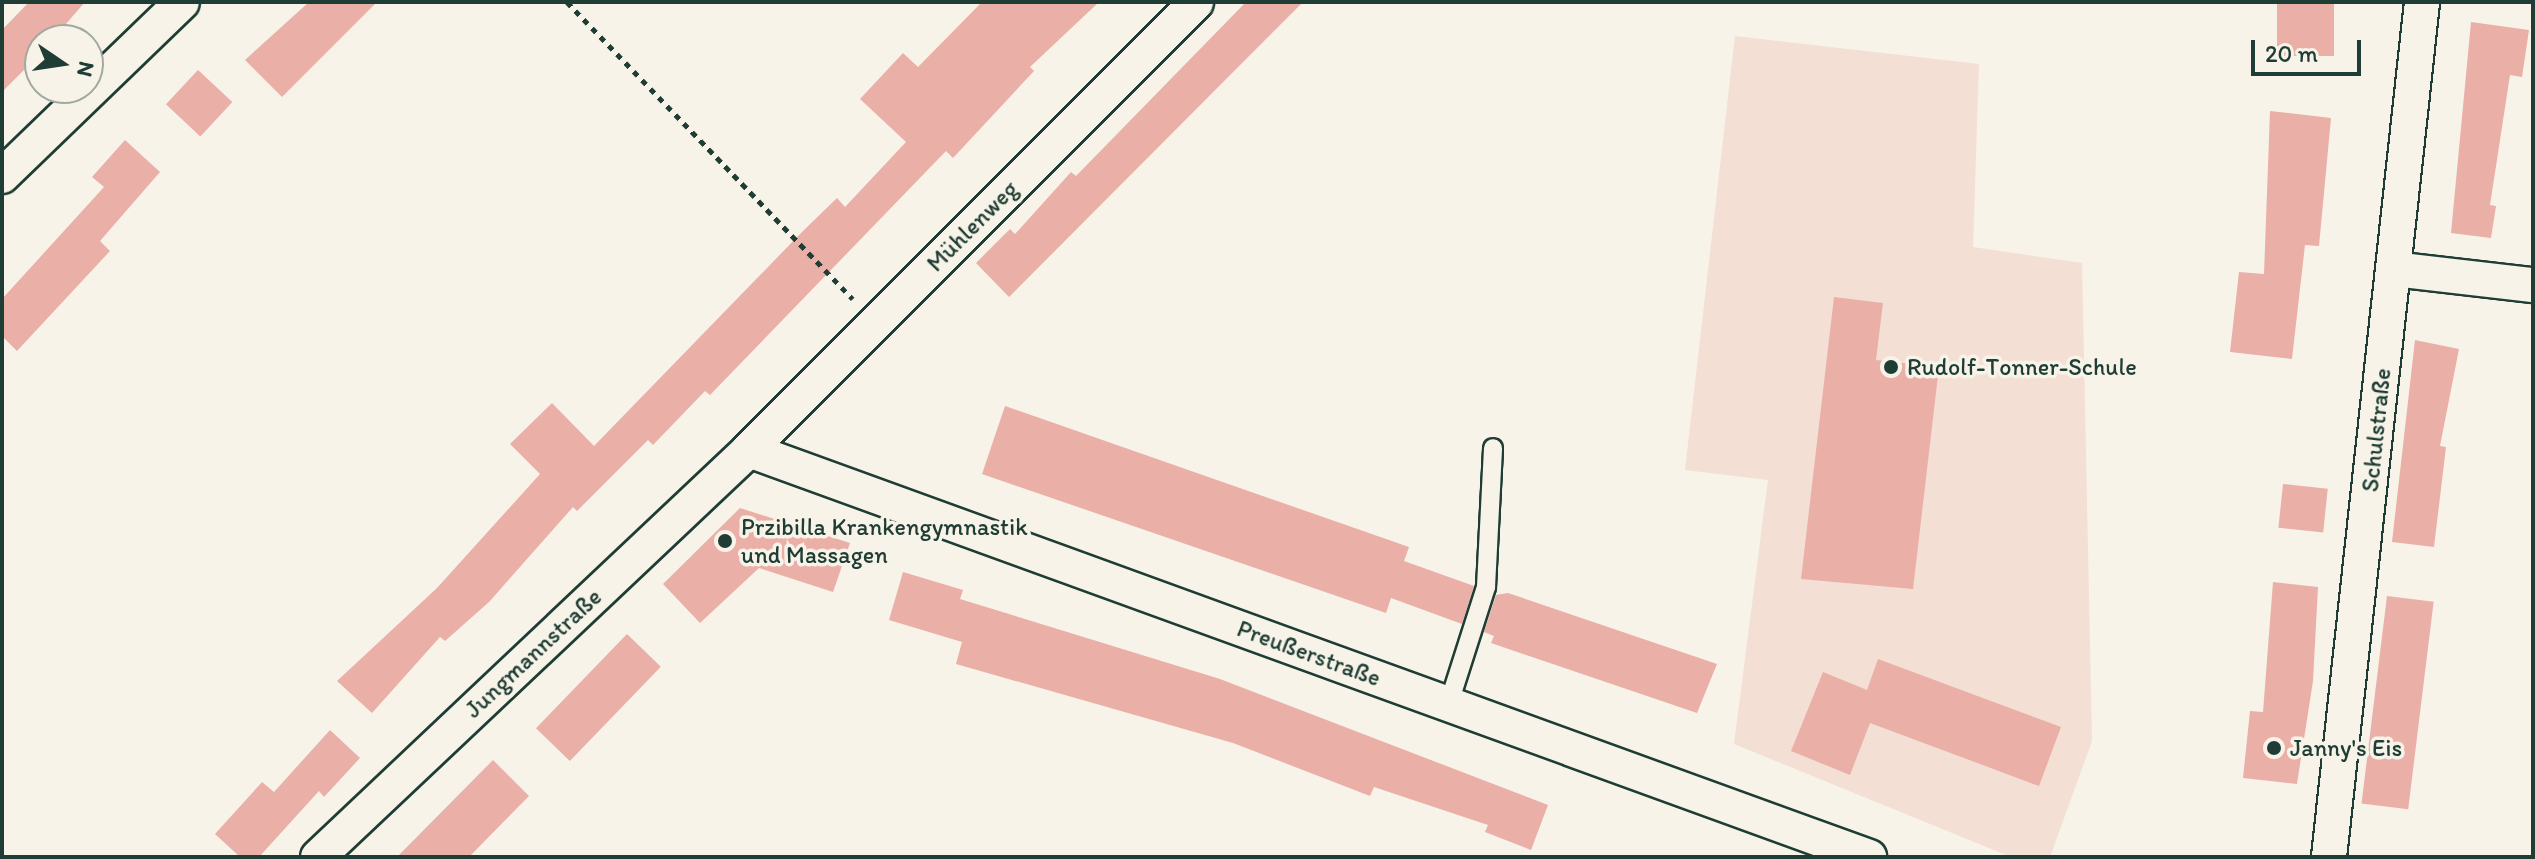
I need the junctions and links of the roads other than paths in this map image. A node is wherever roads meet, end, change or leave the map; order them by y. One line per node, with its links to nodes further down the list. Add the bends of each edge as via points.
1 (182, 2): 4 (street)
2 (1196, 2): 8 (street, Mühlenweg)
3 (2422, 2): 5 (street, Schulstraße)
4 (2, 176)
5 (2394, 269): 6 (street); 12 (street, Schulstraße)
6 (2533, 285)
7 (1493, 448): 9 (lane, via 1486,587)
8 (749, 450): 9 (street, Preußerstraße); 10 (street, Jungmannstraße)
9 (1449, 703): 11 (street, Preußerstraße)
10 (318, 857)
11 (1869, 857)
12 (2329, 857)

